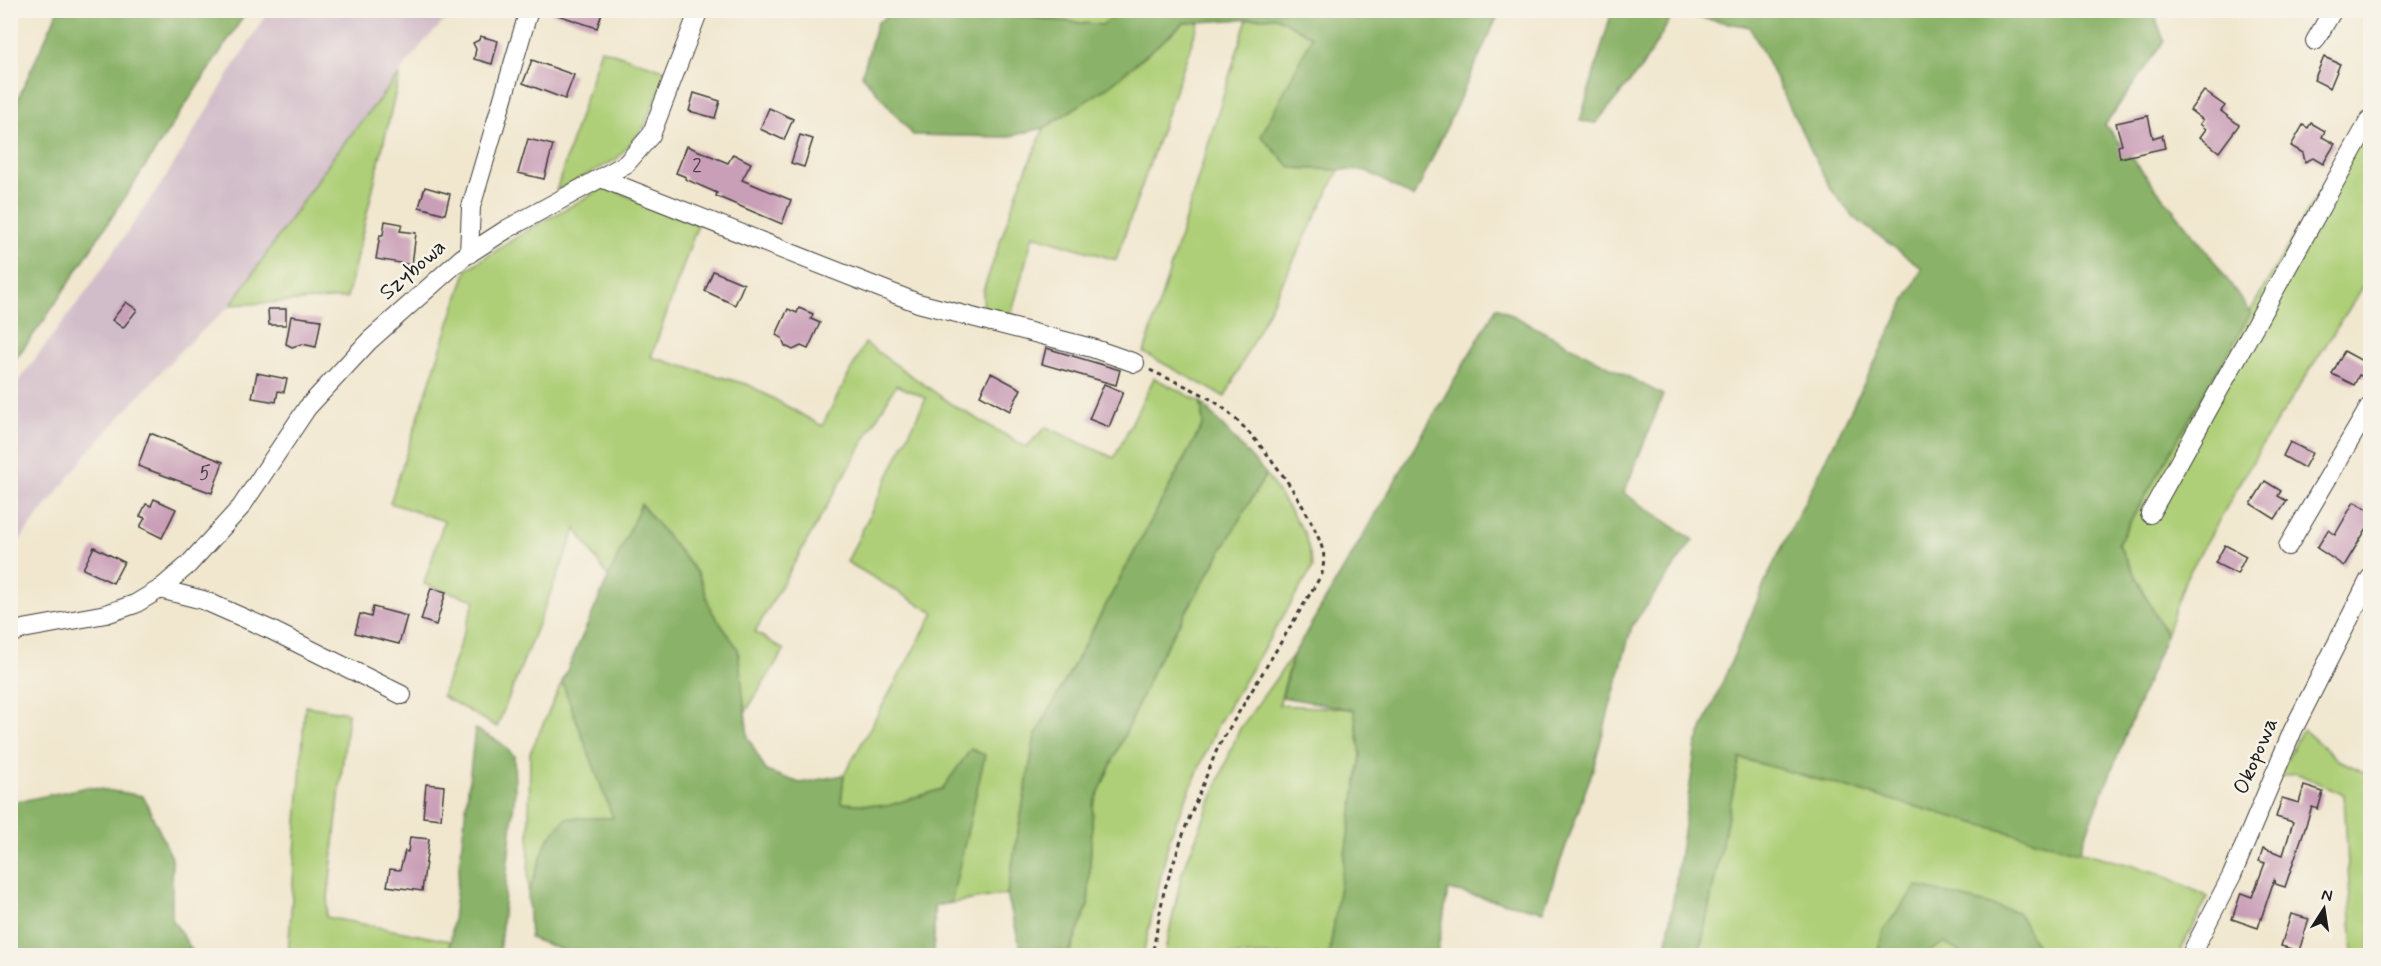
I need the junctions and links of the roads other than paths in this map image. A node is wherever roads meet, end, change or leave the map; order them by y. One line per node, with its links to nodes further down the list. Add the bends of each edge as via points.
1 (529, 10): 7 (street, via 471,207)
2 (699, 10): 6 (street, Szybowa, via 651,135 626,164)
3 (2333, 10): 4 (street)
4 (2315, 41)
5 (2370, 119): 10 (street)
6 (603, 179): 7 (street, Szybowa); 8 (street, via 918,303)
7 (469, 254): 13 (street, Szybowa, via 361,349 307,408 242,507)
8 (1135, 363)
9 (2370, 405): 11 (street)
10 (2150, 514)
11 (2288, 546)
12 (2370, 578): 16 (street, Okopowa, via 2293,730 2232,875)
13 (160, 589): 14 (street, Szybowa, via 135,604 106,614); 15 (street, via 203,600)
14 (10, 634)
15 (402, 695)
16 (2190, 956)

